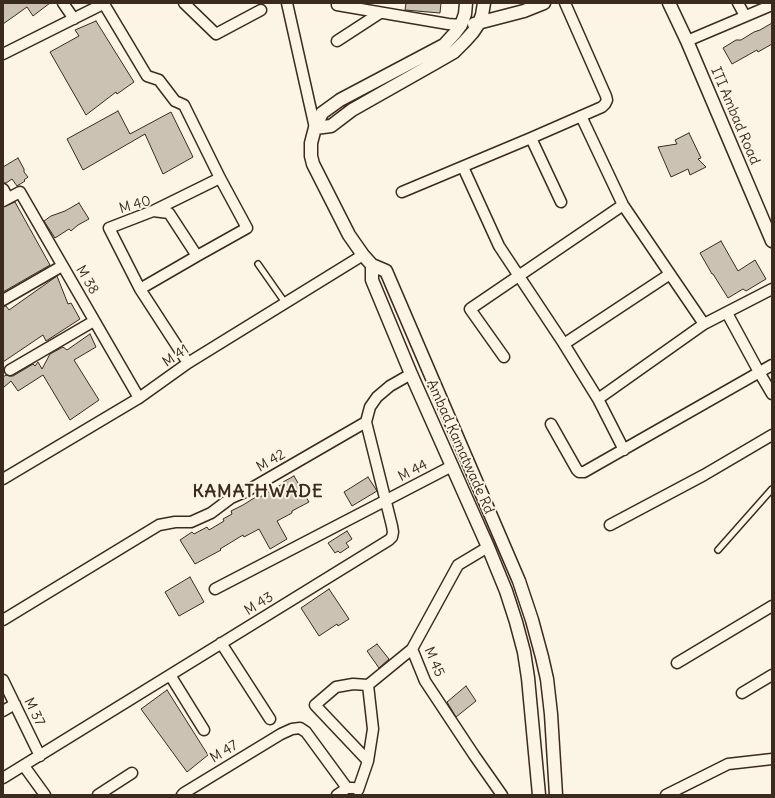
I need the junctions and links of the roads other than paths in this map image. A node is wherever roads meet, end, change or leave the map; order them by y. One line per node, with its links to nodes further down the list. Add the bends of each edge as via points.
1 (63, 3): 17 (street)
2 (184, 3): 14 (street, via 216,34)
3 (287, 3): 25 (street)
4 (466, 3): 19 (street)
5 (484, 3): 18 (street)
6 (544, 3): 18 (street)
7 (565, 3): 24 (street, via 607,100 602,107)
8 (669, 3): 21 (street, ITI Ambad Road)
9 (738, 3): 16 (street)
10 (104, 4): 17 (street); 28 (street, via 147,76 159,80 175,101 184,105)
11 (337, 5): 12 (street)
12 (351, 5): 15 (street)
13 (772, 5): 16 (street)
14 (260, 10)
15 (380, 13): 19 (street); 20 (street)
16 (745, 16): 21 (street)
17 (74, 19): 23 (street)
18 (479, 23): 19 (street); 22 (street, via 454,52)
19 (461, 25): 22 (street, via 444,45)
20 (337, 41)
21 (687, 41): 35 (street, ITI Ambad Road)
22 (442, 52): 25 (street, via 340,100 322,113)
23 (3, 54)
24 (581, 116): 26 (street); 33 (street)
25 (315, 128): 36 (street, via 310,149 313,164 349,235)
26 (531, 138): 27 (street); 32 (street)
27 (463, 167): 30 (street); 42 (street, via 499,246)
28 (220, 178): 34 (street); 37 (street, via 247,228)
29 (3, 189): 31 (street)
30 (402, 192)
31 (6, 199): 40 (street, M 38, via 20,192)
32 (561, 202)
33 (623, 205): 41 (street); 42 (street)
34 (153, 211): 37 (street, M 40, via 168,213); 43 (street, M 40, via 109,228)
35 (772, 239)
36 (363, 255): 39 (street); 46 (street, M 41)
37 (197, 256): 43 (street)
38 (258, 264): 46 (lane)
39 (372, 265): 56 (street, Ambad Kamatwade Rd, via 372,280); 100 (street, via 386,271 519,581 547,679)
40 (62, 266): 45 (street); 48 (street, M 38)
41 (670, 274): 49 (street); 50 (street)
42 (518, 276): 50 (street); 51 (street, via 470,309)
43 (140, 289): 52 (street, M 40)
44 (772, 289): 47 (street)
45 (3, 300)
46 (286, 304): 52 (street, M 41)
47 (727, 313): 49 (street); 55 (street)
48 (94, 321): 54 (street); 58 (street, M 38)
49 (704, 324): 59 (street)
50 (564, 344): 59 (street)
51 (504, 357)
52 (188, 363): 58 (street, M 41)
53 (772, 365): 55 (street)
54 (10, 370)
55 (759, 372): 57 (street); 63 (street)
56 (411, 374): 60 (street, via 377,397 370,407); 64 (street, Ambad Kamatwade Rd)
57 (772, 394)
58 (139, 398): 65 (street, M 41)
59 (598, 399): 63 (street)
60 (366, 422): 67 (street, M 43); 73 (street, M 42, via 231,498 211,513 191,522 159,525)
61 (551, 424): 63 (street, via 579,472 584,472)
62 (772, 435): 68 (street)
63 (624, 450)
64 (452, 466): 67 (street, M 44); 69 (street, Ambad Kamatwade Rd)
65 (3, 479)
66 (772, 489): 70 (lane)
67 (386, 500): 71 (street, M 44); 74 (street, M 43, via 393,532 389,540)
68 (610, 525)
69 (488, 547): 75 (street, M 45, via 458,565); 99 (street, Ambad Kamatwade Rd, via 508,597 524,652 530,690)
70 (718, 550)
71 (215, 589)
72 (772, 606): 76 (street)
73 (3, 620)
74 (221, 644): 77 (street, M 43); 84 (street)
75 (412, 649): 80 (street); 98 (street, M 45, via 425,680)
76 (677, 663)
77 (170, 675): 85 (street); 86 (street, M 43)
78 (772, 675): 81 (street)
79 (3, 680): 82 (street, M 37)
80 (368, 685): 88 (street, via 372,729); 88 (street, via 336,687 315,705)
81 (742, 693)
82 (15, 704): 83 (street); 86 (street, M 37)
83 (3, 711)
84 (270, 719)
85 (204, 730)
86 (40, 756): 89 (street, M 43)
87 (772, 759): 101 (street, via 728,764)
88 (368, 761): 93 (street)
89 (24, 766): 91 (street, M 43); 94 (street)
90 (132, 773): 95 (street)
91 (3, 778)
92 (347, 788): 93 (street, via 353,788); 96 (street, M 47, via 306,732 300,728 281,734); 97 (street)
93 (360, 793)
94 (45, 795)
95 (98, 795)
96 (182, 795)
97 (338, 795)
98 (502, 795)
99 (539, 795)
100 (556, 795)
101 (666, 795)

